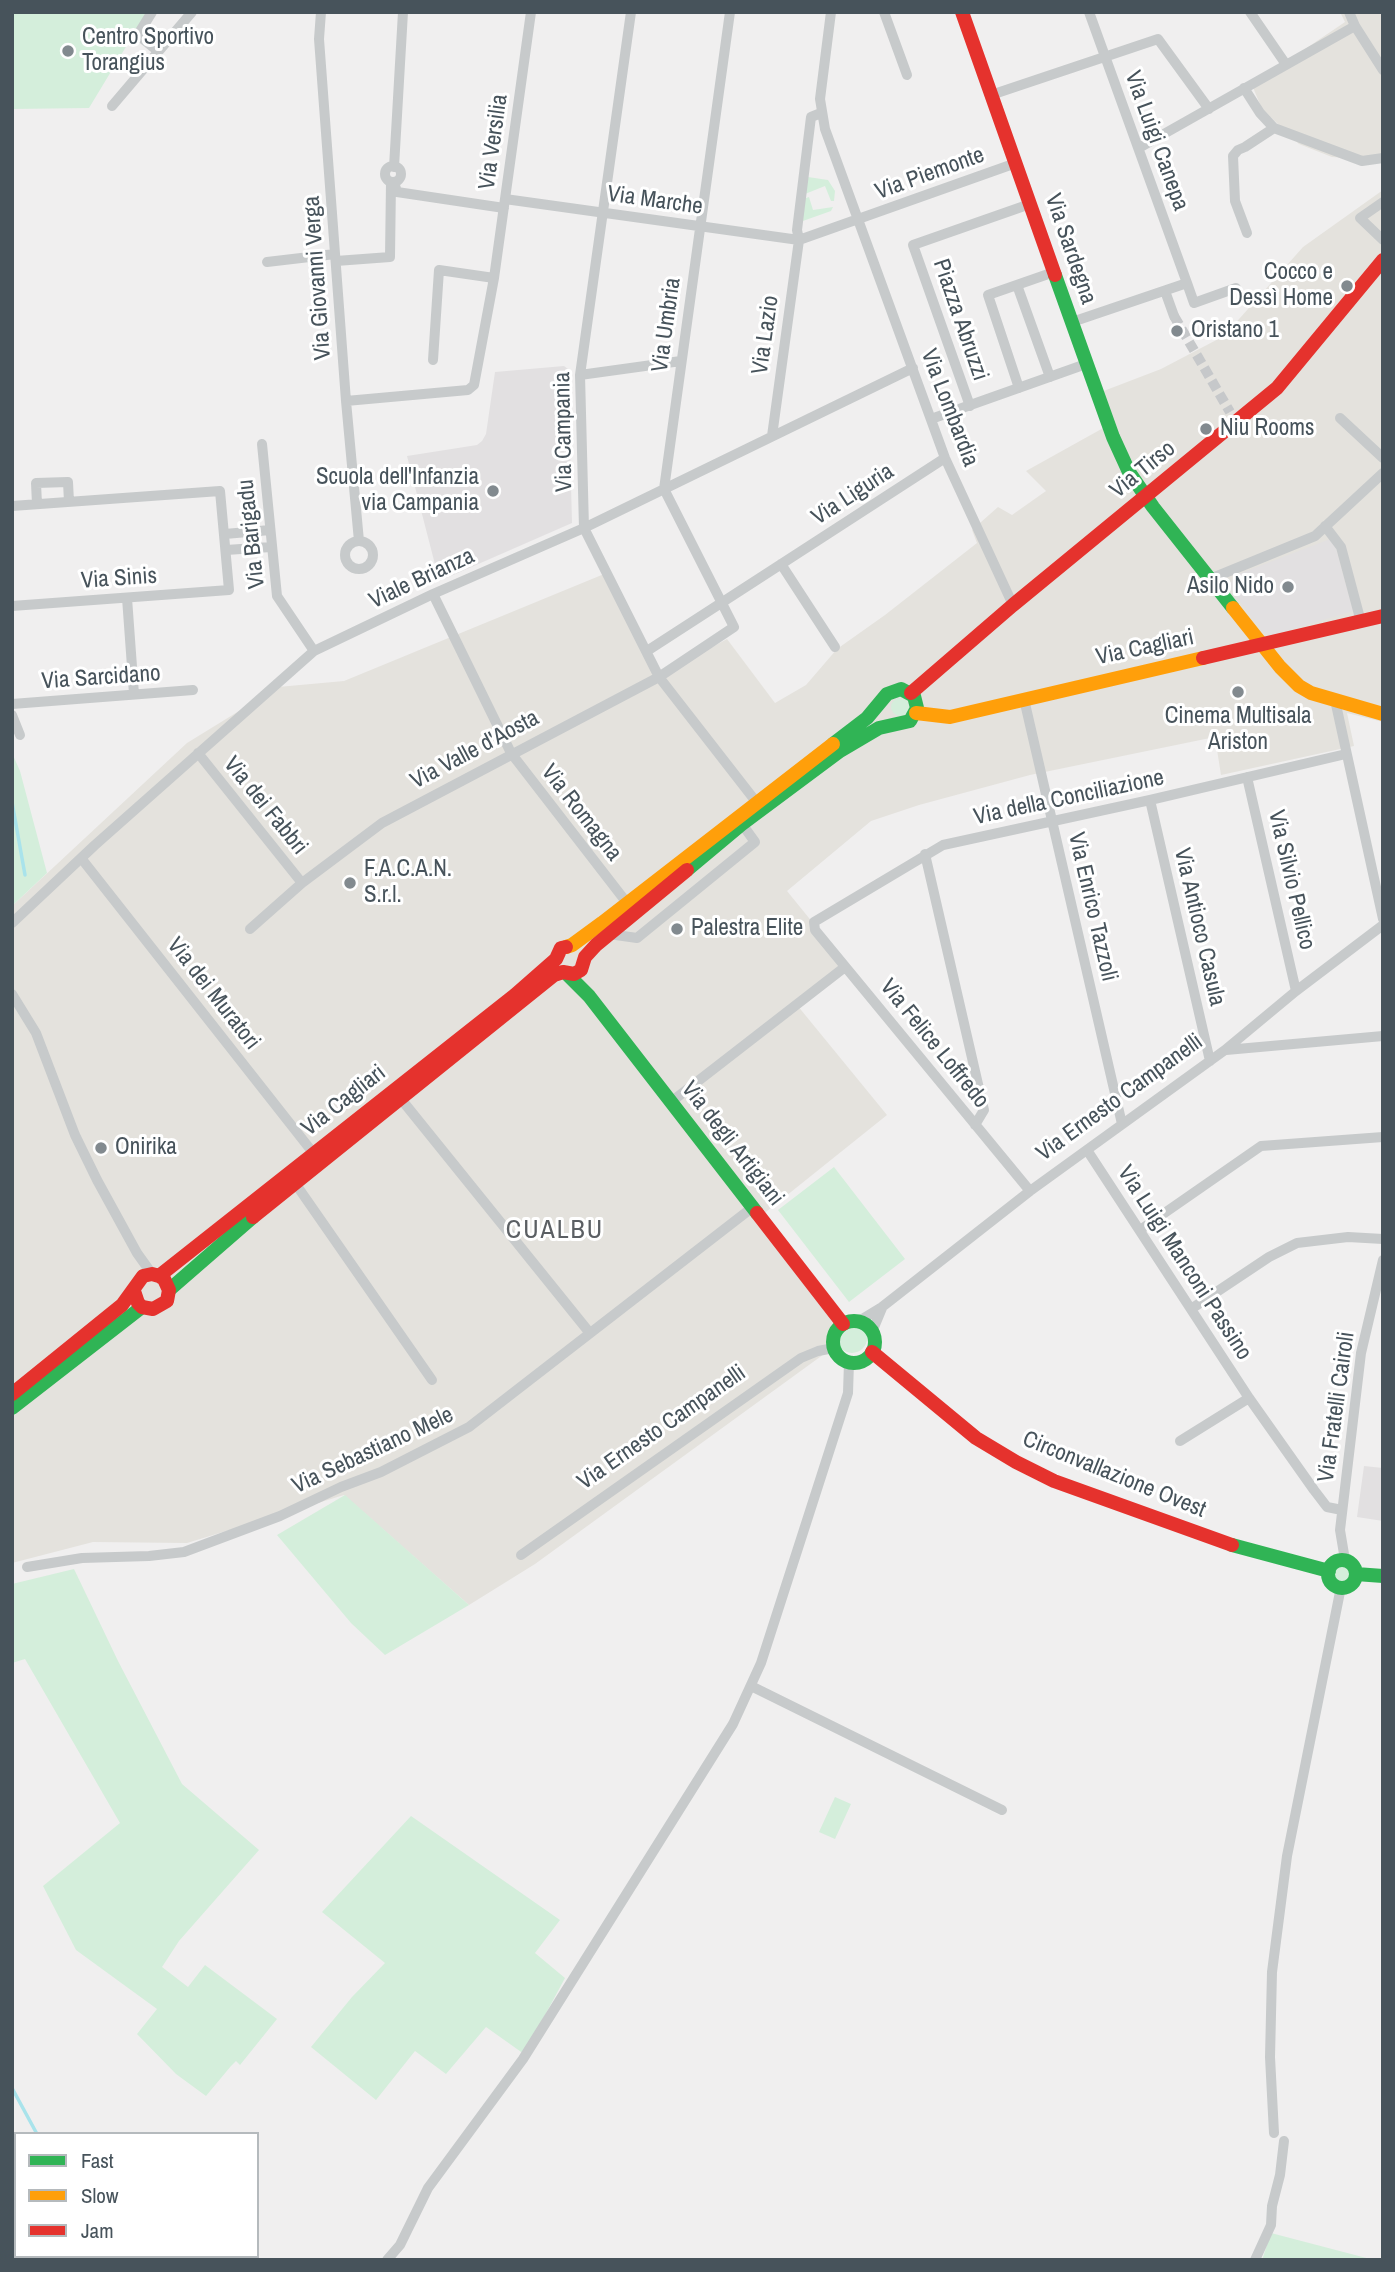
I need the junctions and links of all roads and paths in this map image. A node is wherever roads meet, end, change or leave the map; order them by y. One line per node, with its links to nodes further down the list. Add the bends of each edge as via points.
1 (152, 12): 15 (street, via 136,38)
2 (192, 12): 15 (street)
3 (321, 12): 39 (street, Via Giovanni Verga, via 319,39)
4 (403, 12): 29 (street, via 394,167 385,173)
5 (531, 12): 31 (street, Via Versilia)
6 (631, 12): 33 (street, Via Campania)
7 (730, 12): 35 (street, Via Umbria)
8 (831, 12): 24 (street)
9 (884, 12): 19 (street)
10 (962, 12): 21 (main road, Via Sardegna)
11 (1089, 12): 16 (street, Via Luigi Canepa)
12 (1250, 12): 17 (street)
13 (1349, 12): 14 (street)
14 (1355, 26): 17 (street); 18 (street)
15 (158, 51): 22 (street)
16 (1104, 57): 21 (street); 23 (street, via 1158,39); 26 (street, Via Luigi Canepa)
17 (1285, 63): 20 (street)
18 (1383, 70)
19 (907, 75)
20 (1244, 88): 23 (street); 25 (street)
21 (991, 95): 28 (main road, Via Sardegna)
22 (112, 106)
23 (1209, 109): 26 (street)
24 (821, 113): 34 (street, Via Lombardia); 37 (street, Via Lazio, via 811,117)
25 (1273, 128): 27 (street, via 1362,161); 36 (street, via 1233,156 1236,201)
26 (1139, 148): 44 (street, Via Luigi Canepa)
27 (1383, 158)
28 (1016, 163): 32 (main road, Via Sardegna); 34 (street, Via Piemonte)
29 (393, 182): 31 (street, Via Marche, via 397,192); 39 (street, via 390,257)
30 (1383, 202): 38 (street, via 1360,218)
31 (505, 203): 33 (street, Via Marche); 43 (street, Via Versilia)
32 (1030, 204): 42 (main road, Via Sardegna); 58 (street, Piazza Abruzzi, via 913,245)
33 (603, 214): 35 (street, Via Marche); 54 (street, Via Campania)
34 (858, 220): 37 (street, Via Piemonte); 53 (street, Via Lombardia)
35 (701, 228): 37 (street, Via Marche); 51 (street, Via Umbria)
36 (1247, 233)
37 (799, 240): 61 (street, Via Lazio)
38 (1383, 240)
39 (335, 258): 41 (street); 57 (street, Via Giovanni Verga)
40 (1383, 260): 67 (main road, Via Tirso, via 1277,388 1234,417)
41 (267, 262)
42 (1054, 272): 45 (street, Piazza Abruzzi); 49 (main road, Via Sardegna)
43 (494, 278): 50 (street, via 439,270); 57 (street, Via Versilia, via 472,388)
44 (1187, 283): 46 (street, via 1194,303); 47 (street)
45 (1017, 285): 55 (street); 56 (street, Piazza Abruzzi, via 988,296)
46 (1236, 288)
47 (1165, 291): 48 (street); 49 (street)
48 (1174, 316)
49 (1072, 322): 52 (main road, Via Sardegna)
50 (433, 360)
51 (681, 361): 54 (street); 66 (street, Via Umbria)
52 (1086, 364): 55 (street); 67 (main road, Via Sardegna, via 1113,437)
53 (913, 368): 60 (street, Via Lombardia); 61 (street, Viale Brianza)
54 (580, 375): 72 (street, Via Campania)
55 (1051, 377): 56 (street)
56 (1019, 388): 58 (street)
57 (346, 401): 75 (street, Via Giovanni Verga)
58 (970, 405): 60 (street)
59 (1340, 418): 64 (street)
60 (931, 419): 63 (street, Via Lombardia)
61 (772, 436): 66 (street, Viale Brianza)
62 (262, 444): 73 (street, Via Barigadu)
63 (945, 458): 78 (street, Via Liguria); 83 (street, Via Lombardia)
64 (1383, 458)
65 (1383, 473): 71 (street)
66 (664, 489): 72 (street, Viale Brianza); 82 (street)
67 (1145, 497): 79 (main road, Via Sardegna); 83 (main road, Via Tirso)
68 (69, 502): 69 (street); 69 (street, via 68,482 36,482); 74 (street, via 220,491)
69 (37, 504): 70 (street)
70 (12, 506)
71 (1325, 526): 79 (street, via 1315,536); 86 (street, via 1341,548)
72 (584, 528): 80 (street, Viale Brianza); 90 (street, Via Campania)
73 (270, 530): 74 (street); 76 (street, Via Barigadu)
74 (225, 534): 77 (street)
75 (359, 541)
76 (271, 547): 77 (street); 89 (street, Via Barigadu, via 277,596)
77 (226, 550): 81 (street, Via Sinis, via 229,590)
78 (781, 564): 82 (street, Via Liguria); 88 (street)
79 (1210, 579): 87 (main road, Via Sardegna)
80 (433, 594): 89 (street, Viale Brianza); 105 (street, Via Romagna)
81 (127, 598): 84 (street, Via Sinis); 93 (street)
82 (722, 603): 90 (street, Via Liguria); 91 (street, Via Valle d'Aosta, via 734,627)
83 (1013, 605): 94 (main road, Via Tirso)
84 (12, 606)
85 (1383, 616): 86 (main road, Via Cagliari)
86 (1361, 622): 87 (main road, Via Cagliari)
87 (1263, 646): 95 (main road, Via Cagliari); 96 (main road, Via Sardegna, via 1299,687)
88 (835, 647)
89 (314, 651): 104 (street, Viale Brianza)
90 (647, 652): 91 (street, Via Campania)
91 (659, 677): 105 (street, Via Valle d'Aosta); 109 (street, Via Campania)
92 (193, 690): 93 (street, Via Sarcidano)
93 (134, 694): 98 (street, Via Sarcidano)
94 (911, 694): 97 (main road, via 896,689); 99 (main road, via 917,702)
95 (1024, 699): 99 (main road, Via Cagliari, via 950,717); 110 (street, Via Enrico Tazzoli)
96 (1335, 700): 100 (main road, Via Sardegna); 106 (street)
97 (882, 702): 102 (main road, via 887,719); 109 (main road, Via Cagliari)
98 (12, 704)
99 (916, 713): 102 (main road, via 910,721)
100 (1383, 714)
101 (12, 715): 103 (street)
102 (897, 724): 111 (main road, Via Cagliari, via 879,728 840,751)
103 (20, 735)
104 (198, 753): 113 (street, Viale Brianza); 114 (street, Via dei Fabbri)
105 (511, 753): 114 (street, Via Valle d'Aosta, via 382,823); 115 (street, Via Romagna)
106 (1346, 754): 107 (street, Via della Conciliazione); 117 (street)
107 (1247, 777): 108 (street, Via della Conciliazione); 125 (street, Via Silvio Pellico)
108 (1150, 800): 110 (street, Via della Conciliazione); 130 (street, Via Antioco Casula)
109 (757, 803): 115 (main road, Via Cagliari)
110 (1052, 822): 112 (street, Via della Conciliazione, via 943,845); 133 (street, Via Enrico Tazzoli)
111 (742, 824): 120 (main road, Via Cagliari); 120 (street, via 755,842 638,938)
112 (926, 854): 116 (street, Via della Conciliazione); 134 (street, via 984,1110)
113 (81, 858): 118 (street, Viale Brianza); 137 (street, Via dei Muratori)
114 (302, 883): 119 (street, Via Valle d'Aosta)
115 (627, 903): 121 (main road, Via Cagliari)
116 (816, 920): 123 (street, Via Felice Loffredo, via 815,930)
117 (1383, 922): 125 (street, Via Ernesto Campanelli)
118 (12, 923)
119 (250, 929)
120 (609, 934): 122 (main road, Via Cagliari)
121 (572, 944): 122 (main road, via 582,950); 124 (main road, Via Cagliari, via 561,948)
122 (585, 961): 124 (main road, Via Cagliari, via 578,972); 126 (main road)
123 (845, 967): 132 (street); 134 (street, Via Felice Loffredo)
124 (562, 968): 126 (main road, Via degli Artigiani); 131 (main road, Via Cagliari); 137 (main road, Via Cagliari, via 515,995)
125 (1296, 991): 129 (street, Via Ernesto Campanelli)
126 (586, 992): 132 (main road, Via degli Artigiani)
127 (12, 994): 143 (street, via 36,1032 75,1135)
128 (1383, 1036): 129 (street)
129 (1225, 1050): 130 (street, Via Ernesto Campanelli)
130 (1210, 1061): 133 (street, Via Ernesto Campanelli)
131 (401, 1099): 138 (main road, Via Cagliari); 154 (street)
132 (671, 1102): 140 (main road, Via degli Artigiani)
133 (1122, 1124): 136 (street, Via Ernesto Campanelli)
134 (975, 1125): 139 (street, Via Felice Loffredo)
135 (1383, 1137): 141 (street, via 1261,1146)
136 (1087, 1150): 139 (street, Via Ernesto Campanelli); 141 (street, Via Luigi Manconi Passino)
137 (314, 1154): 145 (main road, Via Cagliari)
138 (295, 1183): 148 (main road, Via Cagliari); 159 (street)
139 (1030, 1191): 150 (street, Via Ernesto Campanelli)
140 (753, 1207): 153 (main road, Via degli Artigiani); 154 (street, Via Sebastiano Mele)
141 (1140, 1230): 151 (street, Via Luigi Manconi Passino)
142 (1383, 1239): 151 (street, via 1297,1242)
143 (137, 1253): 145 (street); 147 (street)
144 (1383, 1260): 146 (street, Via Fratelli Cairoli)
145 (156, 1275): 147 (main road, Via Cagliari, via 143,1276); 148 (main road)
146 (1380, 1280): 164 (street, Via Fratelli Cairoli, via 1361,1353)
147 (135, 1287): 149 (main road); 160 (main road, Via Cagliari, via 122,1305)
148 (169, 1290): 149 (main road, Via Cagliari, via 163,1305)
149 (142, 1307): 162 (main road, Via Cagliari)
150 (882, 1307): 152 (street, Via Ernesto Campanelli); 155 (street)
151 (1191, 1309): 161 (street, Via Luigi Manconi Passino)
152 (859, 1321): 153 (main road, Via Ernesto Campanelli); 155 (main road)
153 (842, 1324): 156 (main road, via 834,1335)
154 (589, 1332): 167 (street, Via Sebastiano Mele, via 468,1427 280,1516 184,1552 82,1558)
155 (872, 1332): 157 (main road)
156 (834, 1348): 158 (main road); 165 (street, Via Ernesto Campanelli, via 801,1358)
157 (872, 1352): 158 (main road, via 862,1361); 168 (main road, Circonvallazione Ovest, via 967,1431 1016,1462 1215,1539)
158 (849, 1362): 172 (street, via 848,1394)
159 (432, 1380)
160 (12, 1394)
161 (1249, 1398): 163 (street); 164 (street, Via Luigi Manconi Passino, via 1326,1507)
162 (12, 1408)
163 (1180, 1441)
164 (1342, 1510): 166 (street, Via Fratelli Cairoli, via 1339,1531)
165 (521, 1555)
166 (1345, 1560): 168 (main road, via 1334,1563); 169 (main road)
167 (27, 1567)
168 (1329, 1571): 171 (main road, via 1332,1583)
169 (1356, 1574): 170 (main road); 171 (main road, via 1350,1585)
170 (1383, 1576)
171 (1341, 1587): 174 (street, via 1287,1856 1272,1972)
172 (751, 1686): 173 (street); 176 (street, via 733,1724 523,2059 428,2188 400,2245)
173 (1002, 1810)
174 (1274, 2133)
175 (1284, 2141): 177 (street, via 1271,2225)
176 (387, 2260)
177 (1255, 2260)

